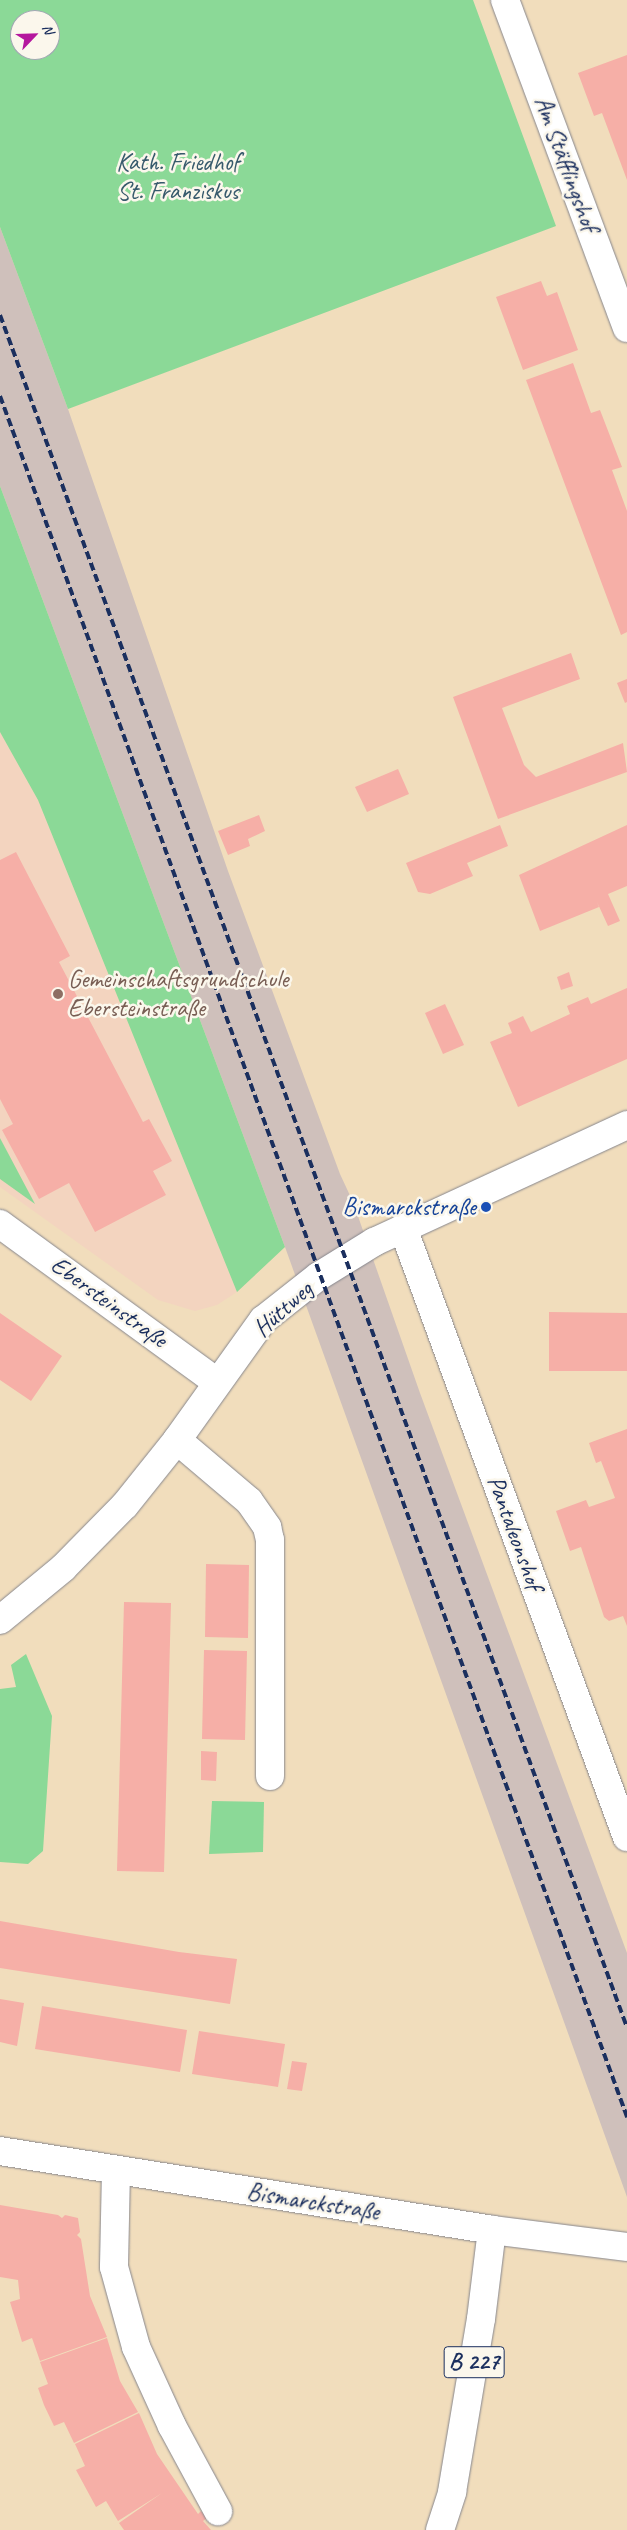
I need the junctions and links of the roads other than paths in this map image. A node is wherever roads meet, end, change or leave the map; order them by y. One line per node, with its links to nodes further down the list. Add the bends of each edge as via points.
1 (505, 0): 2 (street, Am Stäfflingshof)
2 (627, 328)
3 (627, 1125): 5 (street, Hüttweg)
4 (0, 1224): 6 (street, Ebersteinstraße)
5 (403, 1228): 6 (street, Hüttweg, via 347,1257 263,1320); 10 (street, Pantaleonshof)
6 (217, 1382): 7 (street, Hüttweg)
7 (177, 1440): 8 (street, Hüttweg, via 125,1504 63,1568); 9 (street, via 248,1501 266,1526 270,1540)
8 (0, 1620)
9 (270, 1776)
10 (627, 1838)
11 (0, 2151): 12 (street, Bismarckstraße)
12 (116, 2170): 13 (street, Bismarckstraße); 15 (street, via 114,2267 136,2347 172,2426)
13 (492, 2230): 14 (street, Bismarckstraße); 16 (street, B 227, via 481,2319 452,2492)
14 (627, 2247)
15 (218, 2511)
16 (440, 2530)

